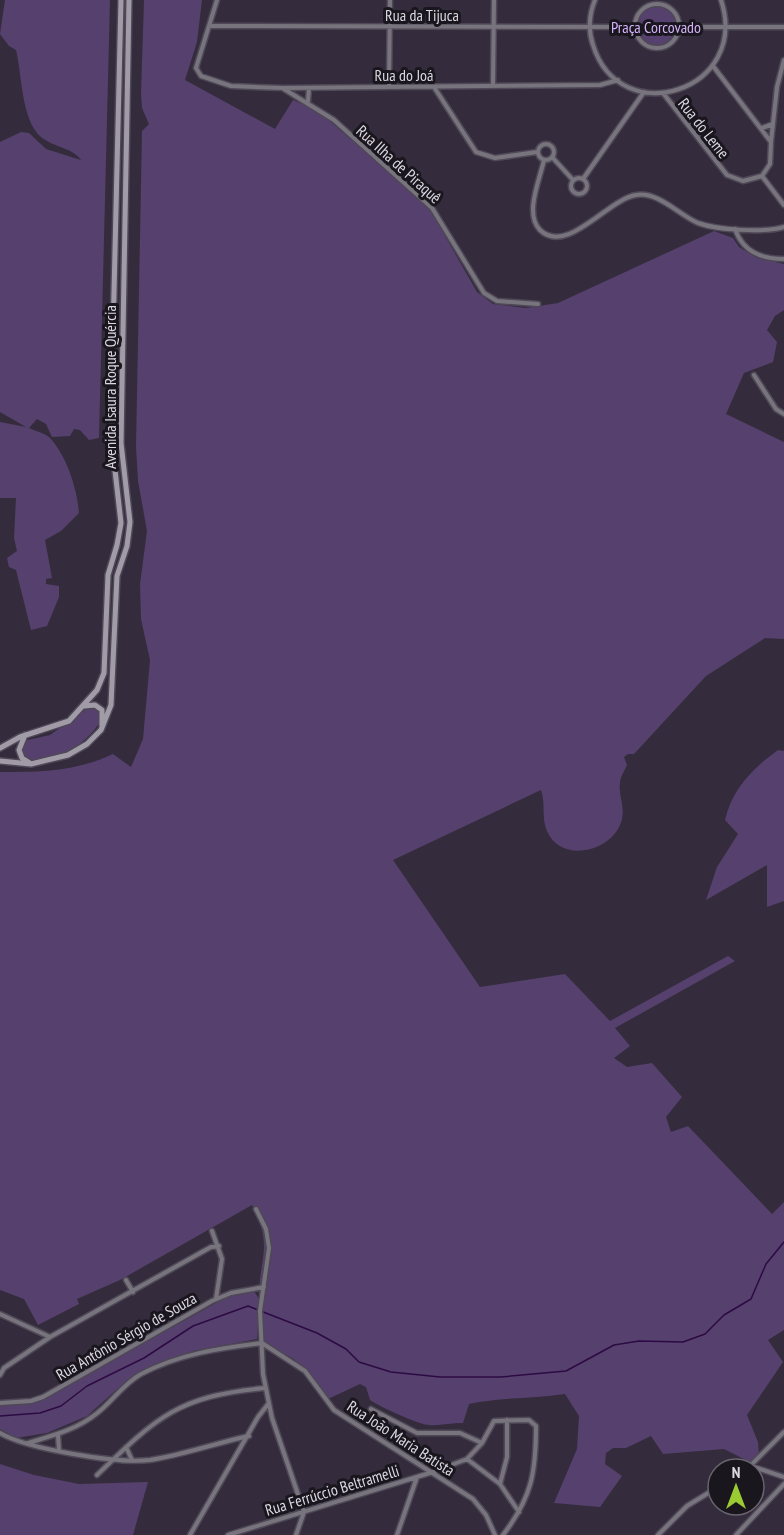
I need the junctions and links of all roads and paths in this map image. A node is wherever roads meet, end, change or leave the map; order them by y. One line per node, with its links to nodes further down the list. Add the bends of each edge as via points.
1 (121, 0): 43 (main road, Avenida Isaura Roque Quércia, via 112,376 112,444 121,523 108,575 104,673)
2 (129, 0): 44 (main road, Avenida Isaura Roque Quércia, via 121,443 130,522 117,576 112,696)
3 (217, 0): 8 (street)
4 (390, 0): 9 (street)
5 (494, 0): 10 (street)
6 (595, 0): 11 (street)
7 (721, 0): 15 (street)
8 (210, 26): 9 (street, Rua da Tijuca); 22 (street, Rua do Joá, via 196,68 201,76 231,86)
9 (390, 27): 10 (street, Rua da Tijuca); 20 (street)
10 (494, 27): 11 (street, Rua da Tijuca); 19 (street)
11 (590, 27): 12 (street, Rua da Tijuca); 18 (street, via 595,52)
12 (634, 27): 13 (street, via 641,42 654,49 668,46); 13 (street, via 642,9 656,4 675,13)
13 (679, 27): 15 (street)
14 (784, 27): 15 (street)
15 (726, 28): 17 (street)
16 (784, 60): 27 (street)
17 (713, 66): 25 (street, via 692,85); 28 (street)
18 (618, 80): 19 (street, Rua do Joá, via 600,85); 24 (street)
19 (493, 86): 21 (street, Rua do Joá)
20 (389, 87): 21 (street, Rua do Joá); 23 (street, Rua do Joá)
21 (434, 87): 30 (street, via 476,152 495,158)
22 (283, 88): 23 (street, Rua do Joá); 26 (street, Rua Ilha de Piraquê)
23 (309, 88): 26 (street)
24 (644, 92): 25 (street); 34 (street)
25 (663, 93): 33 (street, Rua do Leme, via 727,175 743,181)
26 (308, 101): 40 (street, Rua Ilha de Piraquê, via 432,208 484,294 497,301)
27 (773, 124): 28 (street); 29 (street)
28 (762, 128): 29 (street)
29 (771, 142): 33 (street, via 770,164)
30 (537, 152): 31 (street, via 541,145 550,145); 32 (street)
31 (552, 157): 32 (street); 35 (street)
32 (544, 160): 38 (street, via 532,213 540,230 558,238 570,235 624,198 638,194 660,200 698,223)
33 (762, 176): 36 (street)
34 (583, 178): 35 (street); 35 (street, via 587,188 579,194 572,190)
35 (573, 180)
36 (784, 205)
37 (784, 227): 38 (street)
38 (735, 229): 39 (street, via 745,247 769,259)
39 (784, 259)
40 (538, 304)
41 (754, 375): 42 (street, via 776,409)
42 (784, 414)
43 (84, 706): 44 (main road, via 95,705 102,710); 45 (main road, Avenida Isaura Roque Quércia, via 69,721)
44 (101, 730): 48 (main road, via 68,755)
45 (25, 735): 46 (main road, Avenida Isaura Roque Quércia); 48 (main road, via 20,755)
46 (0, 748)
47 (0, 761): 48 (main road)
48 (31, 764)
49 (256, 1209): 53 (street, via 267,1229 269,1248)
50 (212, 1231): 51 (street)
51 (219, 1245): 54 (street); 55 (street, via 222,1259)
52 (126, 1280): 54 (street)
53 (264, 1287): 55 (street, Rua Antônio Sérgio de Souza); 62 (street, via 260,1311)
54 (133, 1292): 60 (street)
55 (216, 1299): 65 (street, Rua Antônio Sérgio de Souza, via 43,1397)
56 (0, 1314): 57 (street)
57 (6, 1316): 58 (street); 59 (street)
58 (0, 1320)
59 (37, 1330): 60 (street); 61 (street)
60 (50, 1337): 61 (street)
61 (43, 1342): 63 (street, via 4,1368)
62 (262, 1343): 64 (street); 73 (street, via 193,1354 140,1375 96,1414); 85 (street, Rua João Maria Batista, via 305,1371 334,1410)
63 (0, 1375)
64 (265, 1388): 66 (street); 78 (street, via 212,1394 186,1404 150,1425)
65 (0, 1403)
66 (268, 1403): 68 (street); 69 (street)
67 (371, 1409): 77 (street, via 417,1432 460,1433)
68 (258, 1417): 69 (street); 74 (street)
69 (272, 1418): 93 (street)
70 (507, 1419): 77 (street, Rua Ferrúccio Beltramelli, via 494,1421); 90 (street, via 507,1457); 94 (street, via 529,1420 536,1426 535,1469)
71 (0, 1432): 76 (street)
72 (784, 1432): 81 (street)
73 (58, 1434): 76 (street); 79 (street)
74 (249, 1436): 75 (street); 80 (street)
75 (232, 1440): 80 (street); 84 (street)
76 (28, 1443): 79 (street)
77 (482, 1443): 83 (street, Rua Ferrúccio Beltramelli)
78 (126, 1447): 82 (street); 84 (street)
79 (59, 1450): 82 (street)
80 (241, 1450): 95 (street)
81 (760, 1457)
82 (114, 1459): 84 (street); 87 (street)
83 (467, 1459): 85 (street, Rua Ferrúccio Beltramelli); 90 (street)
84 (133, 1461)
85 (433, 1472): 88 (street, Rua Ferrúccio Beltramelli); 99 (street, Rua João Maria Batista, via 473,1499)
86 (766, 1472): 89 (street)
87 (97, 1475)
88 (417, 1477): 93 (street, Rua Ferrúccio Beltramelli); 98 (street)
89 (784, 1477)
90 (500, 1484): 94 (street)
91 (784, 1484): 102 (street)
92 (706, 1494): 101 (street, via 687,1506)
93 (304, 1512): 96 (street, Rua Ferrúccio Beltramelli); 97 (street)
94 (519, 1512): 100 (street)
95 (190, 1535)
96 (228, 1535)
97 (296, 1535)
98 (397, 1535)
99 (495, 1535)
100 (503, 1535)
101 (658, 1535)
102 (736, 1535)

